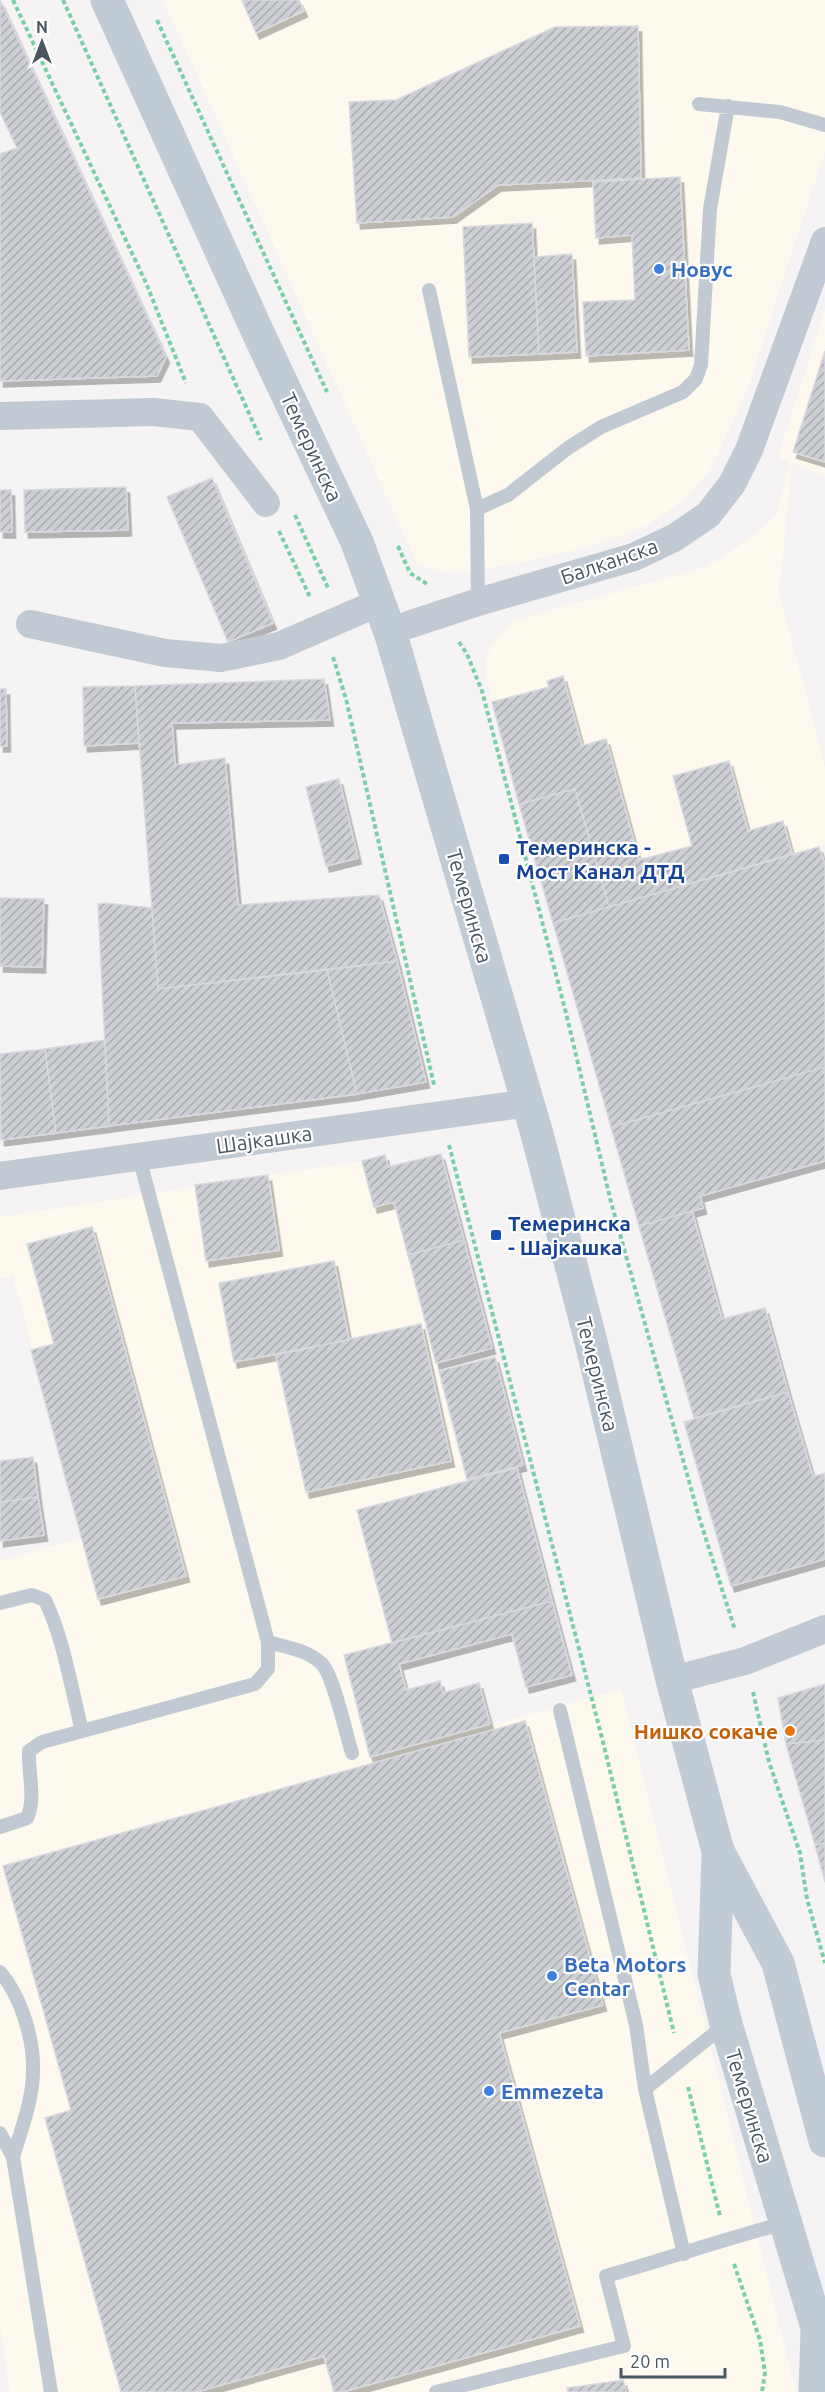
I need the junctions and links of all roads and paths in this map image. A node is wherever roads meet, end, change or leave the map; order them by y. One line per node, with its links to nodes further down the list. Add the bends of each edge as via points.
1 (13, 0): 12 (path, via 146,283)
2 (63, 0): 13 (path)
3 (107, 0): 19 (main road, Темеринска, via 357,542)
4 (153, 11): 10 (path)
5 (699, 104): 6 (lane)
6 (728, 106): 7 (lane, via 780,112); 15 (lane, via 710,209 701,365 696,379 683,392 602,427 508,495)
7 (825, 125)
8 (825, 241): 17 (street, Балканска, via 749,450 732,484 708,514 674,538 634,557)
9 (429, 290): 15 (lane)
10 (331, 400)
11 (0, 416): 12 (street, via 153,412)
12 (200, 417): 14 (street)
13 (263, 445)
14 (279, 506): 20 (path); 20 (path)
15 (477, 509): 17 (lane)
16 (395, 540): 18 (path, via 410,573 432,588)
17 (478, 602): 18 (street, Балканска)
18 (441, 614): 19 (street, Балканска); 29 (path, via 467,654 482,691 611,1202 699,1517)
19 (385, 617): 20 (street, Балканска); 22 (main road, Темеринска)
20 (332, 621): 21 (street, Балканска, via 279,646 221,658 165,653); 23 (path, via 346,699)
21 (30, 624)
22 (529, 1104): 23 (street, Шајкашка); 30 (main road, Темеринска)
23 (441, 1114): 24 (street, Шајкашка); 39 (path)
24 (139, 1157): 25 (street, Шајкашка); 28 (lane)
25 (0, 1176)
26 (0, 1603): 32 (lane, via 32,1595 45,1600)
27 (825, 1629): 29 (street)
28 (268, 1642): 32 (lane, via 268,1669 255,1684); 33 (lane, via 308,1654 323,1664)
29 (745, 1661): 30 (street); 36 (path, via 769,1762 800,1852 807,1899)
30 (672, 1680): 35 (main road, Темеринска)
31 (560, 1710): 41 (lane, via 636,2025)
32 (82, 1731): 34 (lane, via 42,1742 29,1751 32,1808 27,1818)
33 (352, 1753)
34 (0, 1827)
35 (718, 1851): 38 (main road, Темеринска, via 714,1974); 40 (main road, Темеринска, via 778,1963)
36 (825, 1963)
37 (0, 1972): 44 (lane, via 13,1988 27,2024 33,2071)
38 (726, 2024): 39 (lane); 45 (main road, Темеринска)
39 (681, 2059): 41 (lane); 46 (path)
40 (816, 2076): 43 (main road, Темеринска)
41 (645, 2089): 47 (lane)
42 (0, 2133): 44 (lane)
43 (825, 2141)
44 (13, 2157): 49 (lane)
45 (786, 2223): 46 (lane); 48 (main road, Темеринска)
46 (726, 2239): 47 (lane); 51 (path, via 760,2340 765,2373)
47 (684, 2254): 50 (lane, via 606,2276 624,2346)
48 (821, 2339): 52 (main road, Темеринска)
49 (51, 2392)
50 (436, 2392)
51 (762, 2392)
52 (815, 2392)

